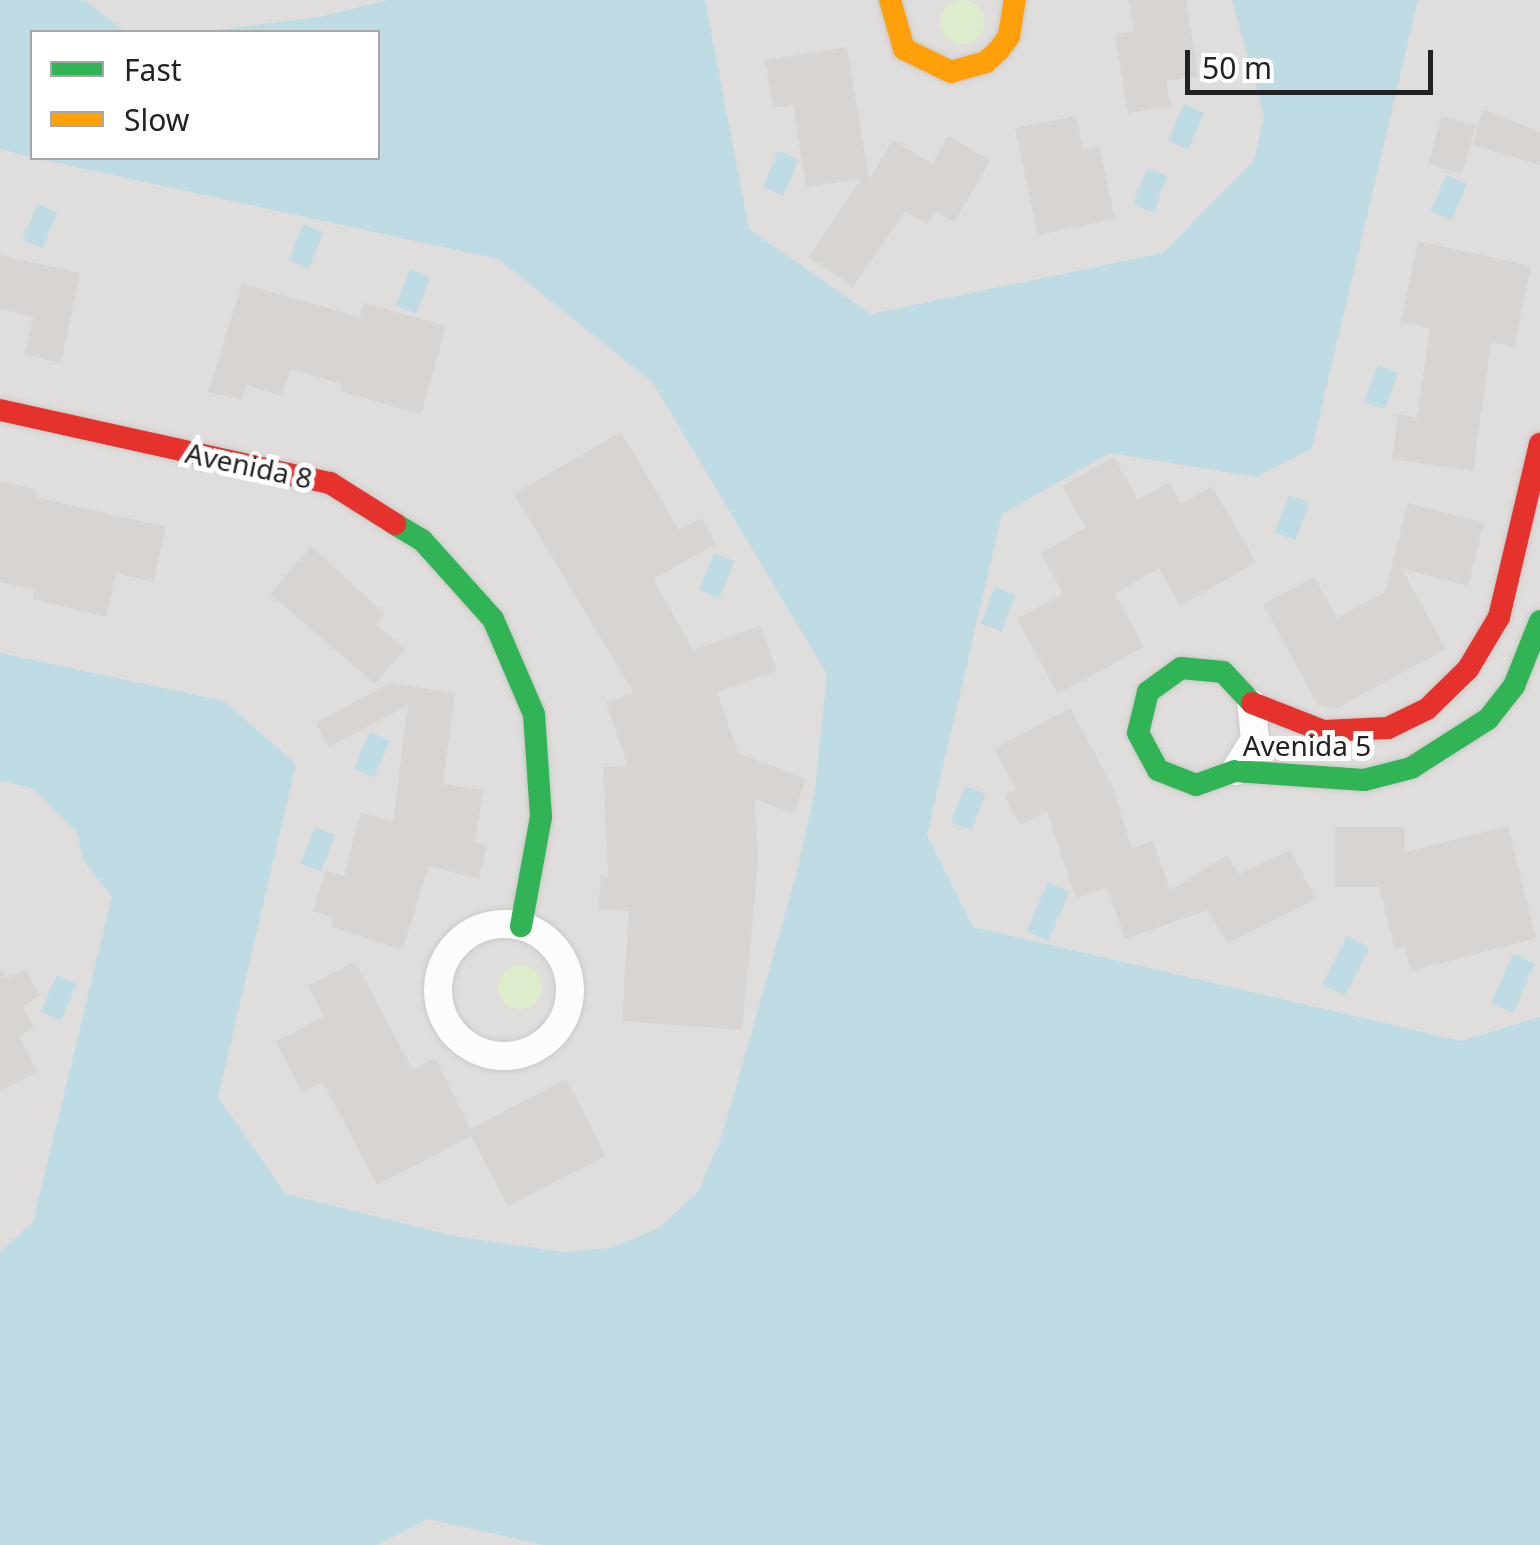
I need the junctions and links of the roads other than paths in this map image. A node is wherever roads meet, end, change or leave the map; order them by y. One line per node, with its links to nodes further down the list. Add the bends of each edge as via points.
1 (890, 0): 2 (street, via 904,49 952,72 986,62 999,50 1009,36)
2 (1015, 0)
3 (0, 410): 8 (street, Avenida 8, via 330,483 422,540 493,619 534,714 540,817)
4 (1540, 444): 6 (street, Avenida 5, via 1499,617 1468,669 1427,709 1388,728 1353,734 1305,726)
5 (1540, 621): 7 (street, Avenida 5, via 1514,686 1488,720 1411,768 1364,780)
6 (1252, 703): 7 (street, via 1254,739); 7 (street, Avenida 5, via 1223,672 1182,668 1162,677 1139,712 1144,753 1175,781 1196,785)
7 (1235, 771)
8 (520, 926): 8 (street, via 484,927 467,935 453,948 439,982 456,1034 488,1054 507,1056 542,1044 566,1015 570,978 563,960 538,933)

